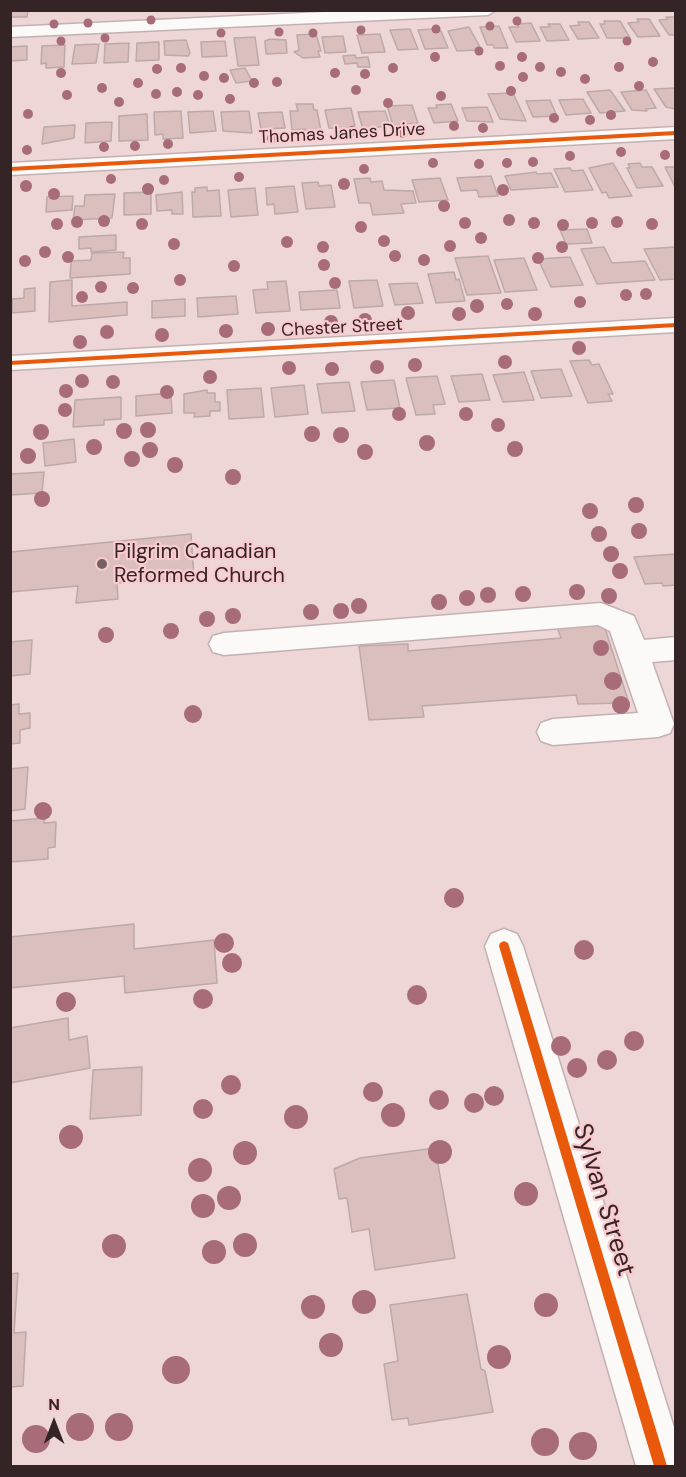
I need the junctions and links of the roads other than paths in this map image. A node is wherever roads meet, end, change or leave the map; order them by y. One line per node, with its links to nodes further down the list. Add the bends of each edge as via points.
1 (488, 10): 2 (street)
2 (10, 32)
3 (675, 133): 4 (street, Thomas Janes Drive)
4 (10, 169)
5 (675, 325): 6 (street, Chester Street)
6 (10, 363)
7 (224, 644): 9 (street, via 601,614 623,624)
8 (675, 648): 9 (street)
9 (634, 652): 10 (street, via 658,724)
10 (553, 732)
11 (504, 946): 12 (street, Sylvan Street)
12 (661, 1467)

